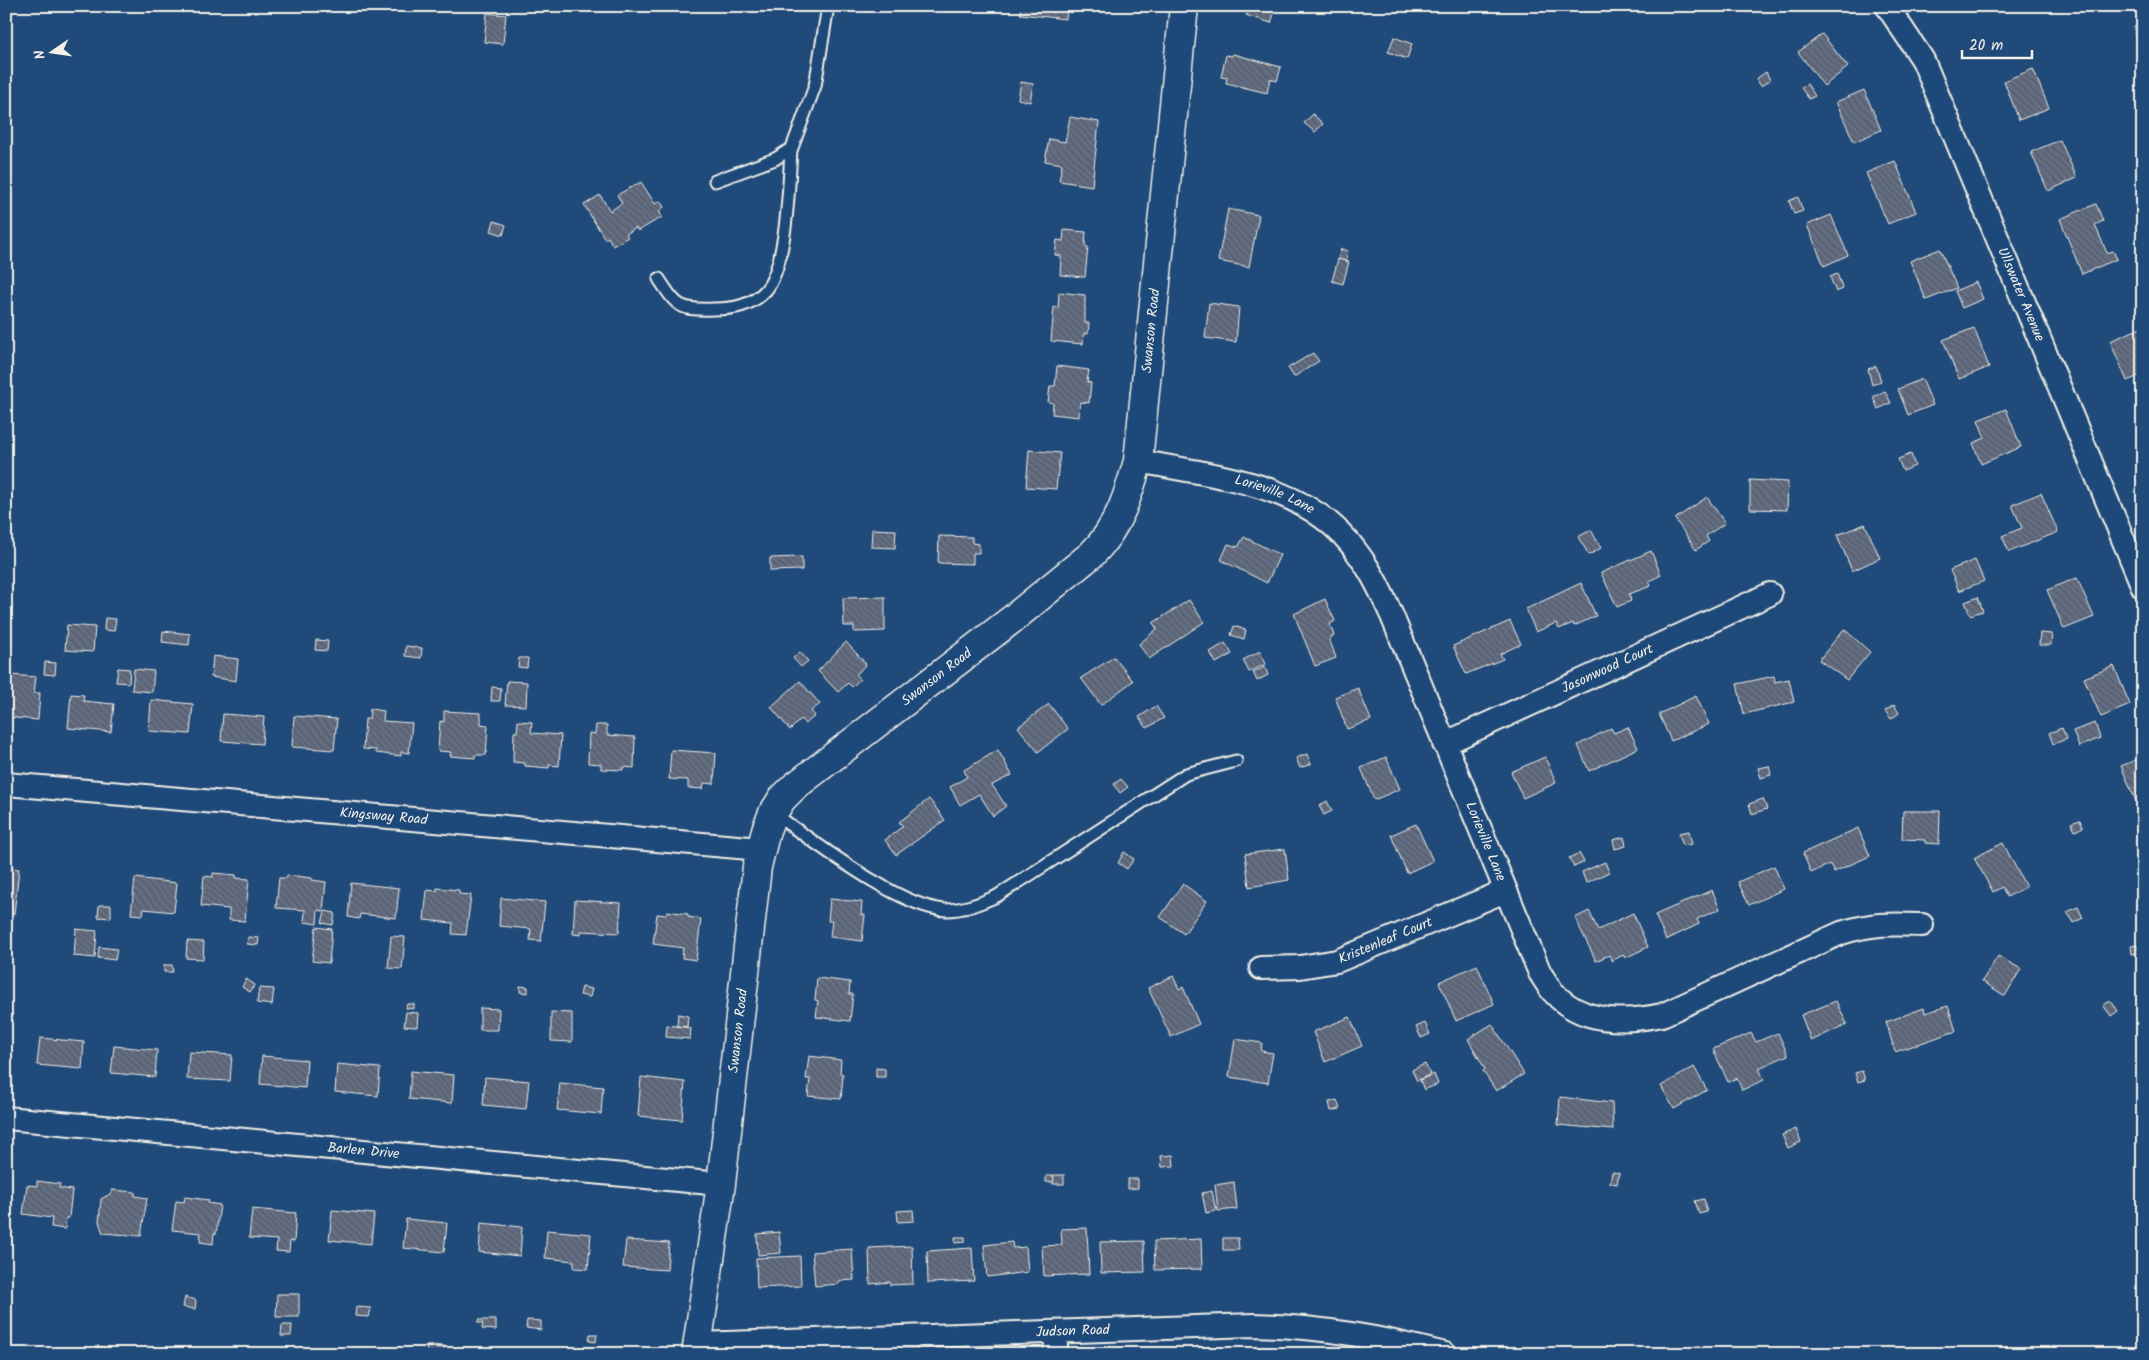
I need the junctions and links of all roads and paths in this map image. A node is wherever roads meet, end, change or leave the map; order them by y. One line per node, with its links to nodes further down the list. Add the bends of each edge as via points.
1 (828, 6): 4 (lane, via 816,86)
2 (1184, 6): 7 (street, Swanson Road)
3 (1887, 6): 8 (street, Ullswater Avenue, via 1922,60)
4 (791, 149): 5 (lane, via 775,159); 6 (lane, via 779,256 772,280 756,300 735,309 686,308 673,301)
5 (715, 181)
6 (659, 279)
7 (1138, 461): 10 (street, Lorieville Lane, via 1263,486 1312,510 1337,530 1377,583); 13 (street, Swanson Road, via 1122,513 1092,554 794,788)
8 (2143, 587)
9 (1770, 594): 10 (street, Jasonwood Court)
10 (1444, 744): 15 (street, Lorieville Lane)
11 (1236, 761): 13 (lane, via 1186,774 997,896 964,908 930,908 894,893)
12 (6, 784): 14 (street, Kingsway Road)
13 (773, 813): 14 (street, Swanson Road)
14 (761, 849): 19 (street, Swanson Road)
15 (1505, 892): 16 (street, Lorieville Lane, via 1540,973 1553,992 1591,1016 1614,1021 1662,1015 1841,933 1884,923); 17 (street, Kristenleaf Court, via 1337,961)
16 (1922, 925)
17 (1261, 968)
18 (6, 1118): 19 (street, Barlen Drive)
19 (721, 1184): 22 (street, Swanson Road)
20 (1056, 1343): 21 (street, Judson Road, via 1254,1325 1302,1327); 22 (street, Judson Road)
21 (1387, 1346): 23 (street, Judson Road)
22 (696, 1349)
23 (1445, 1354)

